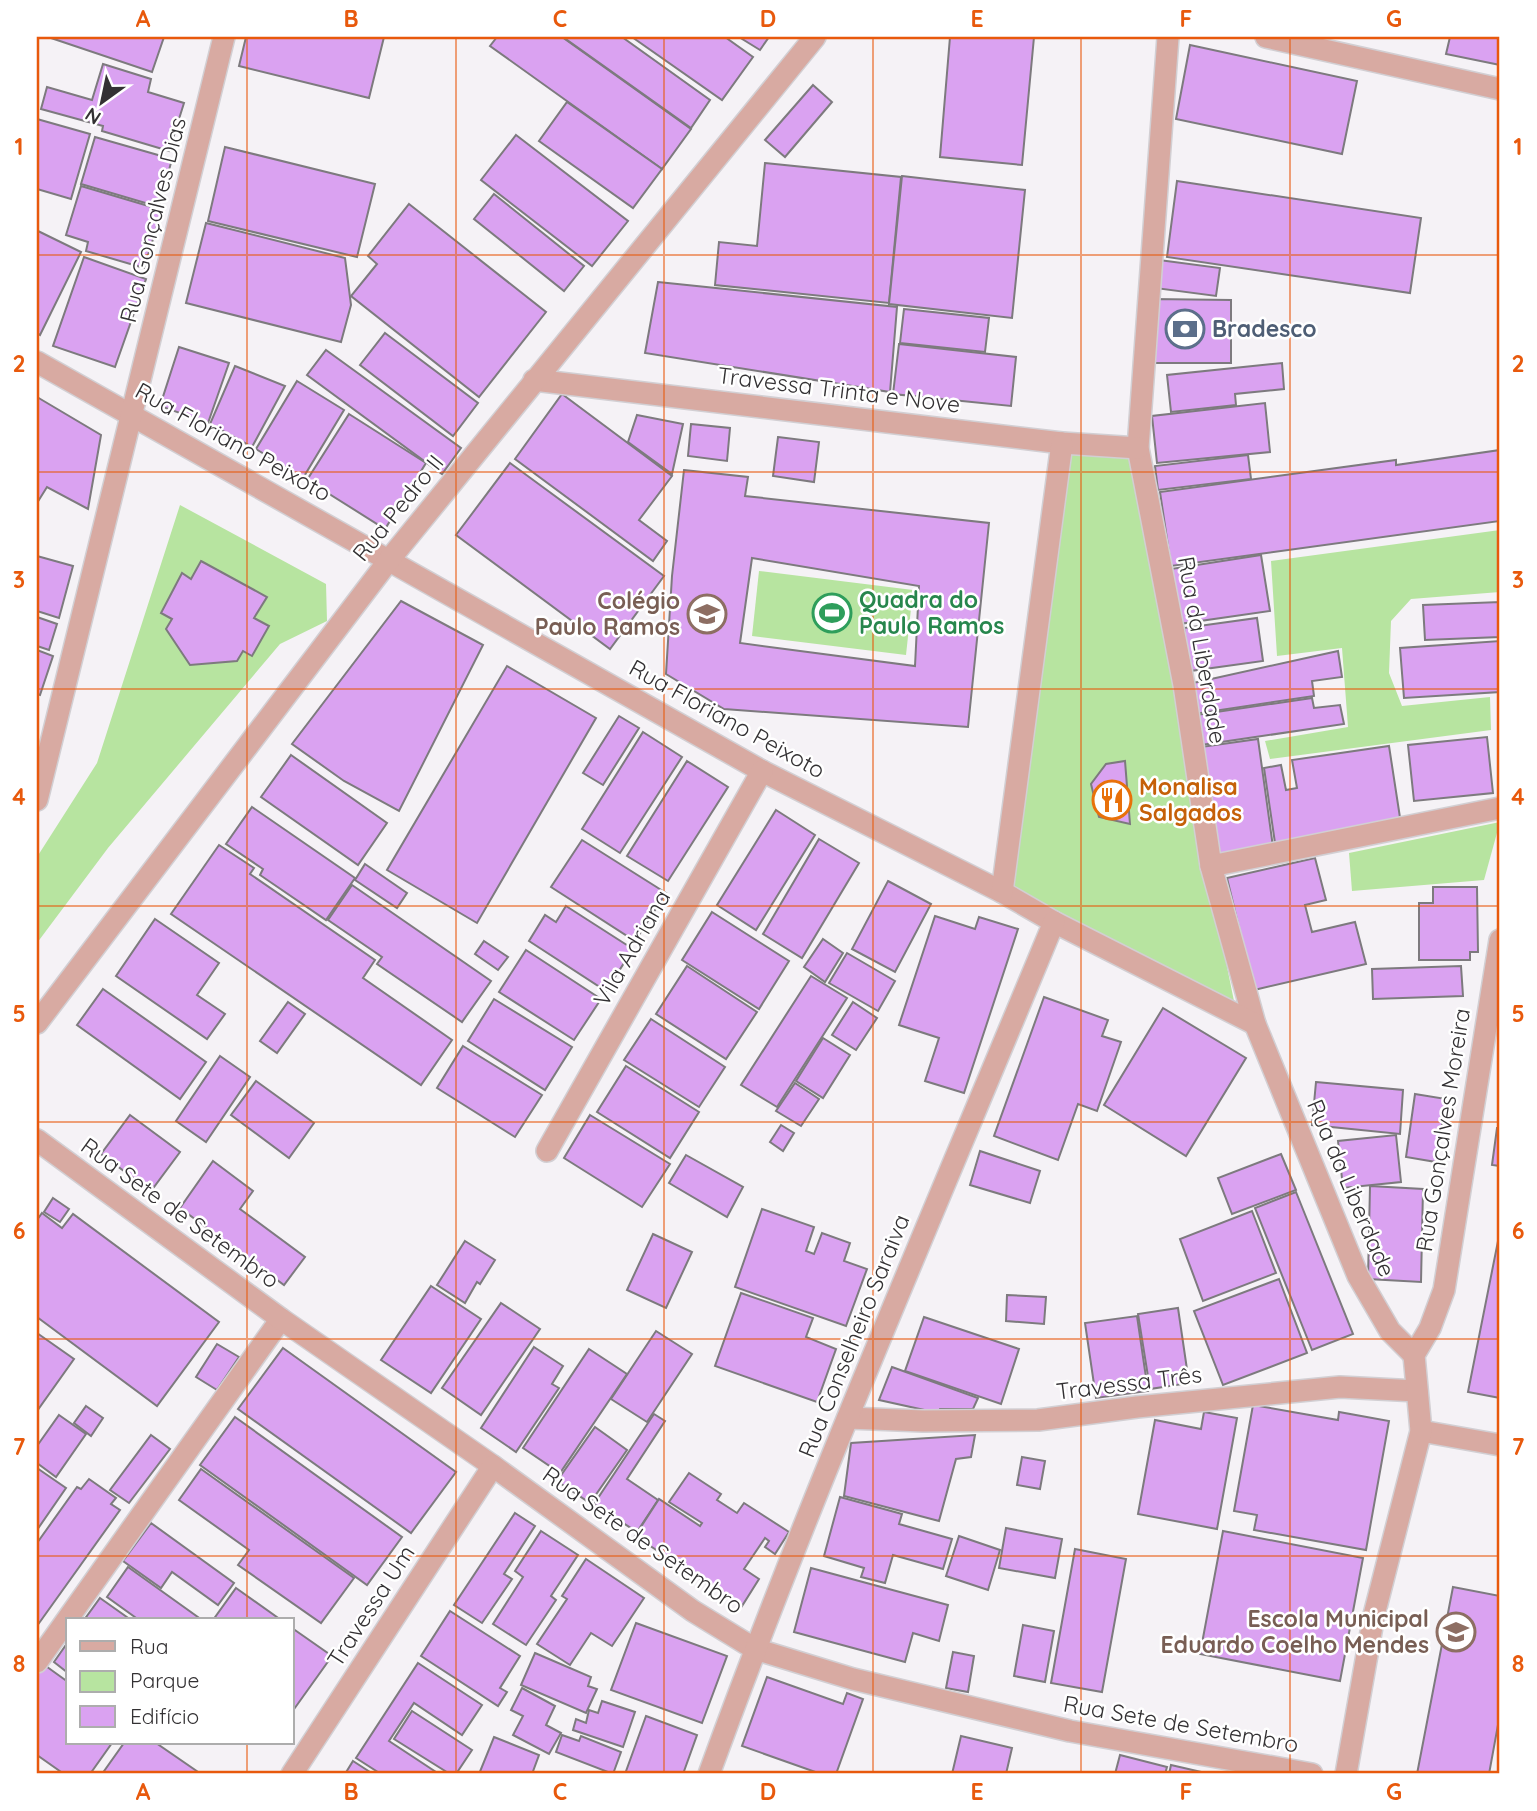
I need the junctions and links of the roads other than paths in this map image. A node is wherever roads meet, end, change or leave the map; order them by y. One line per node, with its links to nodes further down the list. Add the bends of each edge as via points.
1 (224, 37): 8 (street, Rua Gonçalves Dias)
2 (814, 37): 7 (street, Rua Pedro II)
3 (1168, 37): 10 (street, Rua da Liberdade)
4 (1266, 37): 5 (street)
5 (1500, 89)
6 (37, 362): 8 (street, Rua Floriano Peixoto)
7 (534, 380): 9 (street, Travessa Trinta e Nove); 11 (street, Rua Pedro II)
8 (133, 415): 11 (street, Rua Floriano Peixoto); 13 (street, Rua Gonçalves Dias)
9 (1062, 443): 10 (street, Travessa Trinta e Nove); 16 (street)
10 (1138, 448): 15 (street, Rua da Liberdade, via 1184,685)
11 (388, 560): 12 (street, Rua Floriano Peixoto); 19 (street, Rua Pedro II)
12 (762, 771): 16 (street, Rua Floriano Peixoto); 22 (street, Vila Adriana)
13 (37, 800)
14 (1500, 808): 15 (street)
15 (1211, 866): 20 (street, Rua da Liberdade)
16 (1002, 892): 17 (street, Rua Floriano Peixoto)
17 (1054, 922): 20 (street, Rua Floriano Peixoto); 26 (street, Rua Conselheiro Saraiva)
18 (1500, 940): 24 (street, Rua Gonçalves Moreira, via 1444,1290)
19 (37, 1023)
20 (1255, 1024): 24 (street, Rua da Liberdade, via 1358,1276 1390,1331)
21 (38, 1145): 23 (street, Rua Sete de Setembro)
22 (547, 1151)
23 (281, 1319): 29 (street, Rua Sete de Setembro); 30 (street)
24 (1414, 1355): 25 (street)
25 (1417, 1391): 26 (street, Travessa Três, via 1340,1387 1038,1420); 27 (street)
26 (848, 1418): 32 (street, Rua Conselheiro Saraiva)
27 (1421, 1431): 28 (street); 37 (street, via 1374,1615)
28 (1500, 1445)
29 (493, 1466): 32 (street, Rua Sete de Setembro, via 693,1611); 34 (street, Travessa Um)
30 (68, 1618)
31 (66, 1621): 33 (street)
32 (755, 1649): 35 (street, Rua Conselheiro Saraiva); 36 (street, Rua Sete de Setembro, via 853,1679 1070,1731)
33 (37, 1662)
34 (292, 1774)
35 (709, 1774)
36 (1312, 1774)
37 (1346, 1774)

